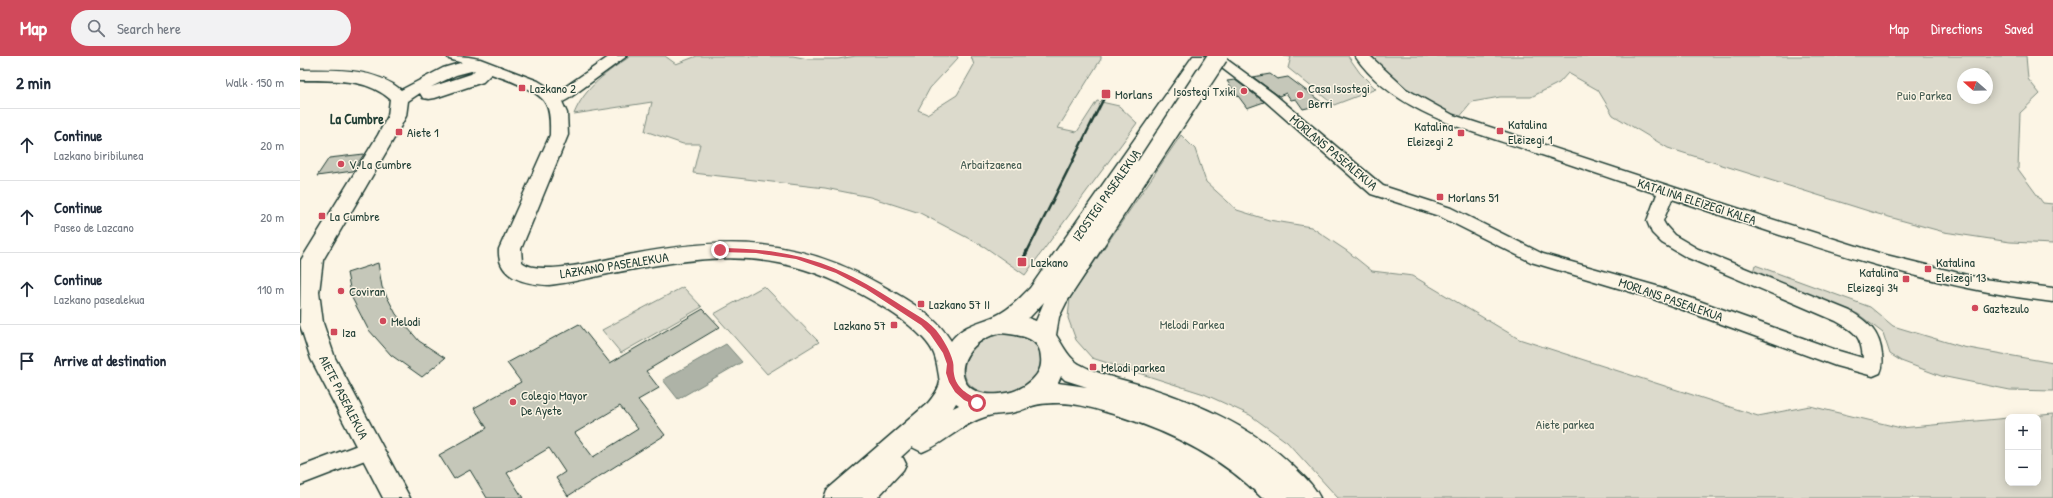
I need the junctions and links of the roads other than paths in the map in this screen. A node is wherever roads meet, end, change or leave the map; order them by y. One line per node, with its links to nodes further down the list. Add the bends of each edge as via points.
1 (620, 56): 10 (street, via 574,90)
2 (1202, 56): 11 (main road, IZOSTEGI PASEALEKUA)
3 (1362, 56): 12 (street, KATALINA ELEIZEGI KALEA, via 1390,85 1448,118)
4 (1218, 59): 11 (main road, IZOSTEGI PASEALEKUA, bridge); 12 (street, MORLANS PASEALEKUA, via 1269,97 1377,190 1445,212 1537,258 1654,292 1836,358 1873,368 1872,338 1864,328 1842,316 1692,253 1668,239 1658,229 1655,221)
5 (454, 60): 6 (main road, via 462,73); 8 (main road)
6 (481, 69): 8 (main road); 10 (main road, via 540,88)
7 (300, 75): 9 (main road, via 357,77 374,82)
8 (435, 87): 9 (main road); 9 (main road, via 416,103)
9 (396, 101): 13 (main road, AIETE PASEALEKUA, via 387,135)
10 (554, 101): 15 (main road, LAZKANO PASEALEKUA, via 559,118 559,134 510,249 509,260 520,272 546,276 705,251 778,253 807,260 838,272 868,287)
11 (1137, 164): 16 (main road, IZOSTEGI PASEALEKUA, via 1038,294 1022,311); 18 (main road, IZOSTEGI PASEALEKUA, via 1056,300 1048,317)
12 (1666, 191): 14 (street, KATALINA ELEIZEGI KALEA, via 1906,268 1958,281)
13 (306, 262): 22 (main road, AIETE PASEALEKUA, via 311,323 323,359)
14 (2053, 295)
15 (924, 323): 17 (main road, via 948,330); 19 (main road, via 940,341)
16 (1000, 324): 17 (main road); 18 (main road, via 1024,326)
17 (975, 333): 19 (main road, via 959,346)
18 (1049, 345): 20 (main road, via 1052,373 1040,390); 30 (main road, via 1066,368 1079,375 1166,403 1228,432 1271,462)
19 (951, 373): 21 (main road, via 958,390 966,398); 26 (main road, via 944,401 933,414)
20 (1031, 396): 21 (main road, via 1011,404); 29 (main road, via 1057,392 1073,394 1123,406 1159,419 1217,446 1256,474)
21 (990, 405): 23 (main road, via 948,422)
22 (371, 449): 24 (street); 25 (main road, AIETE PASEALEKUA)
23 (895, 464): 27 (main road); 28 (street)
24 (300, 476)
25 (397, 498)
26 (837, 498)
27 (856, 498)
28 (862, 498)
29 (1280, 498)
30 (1308, 498)

